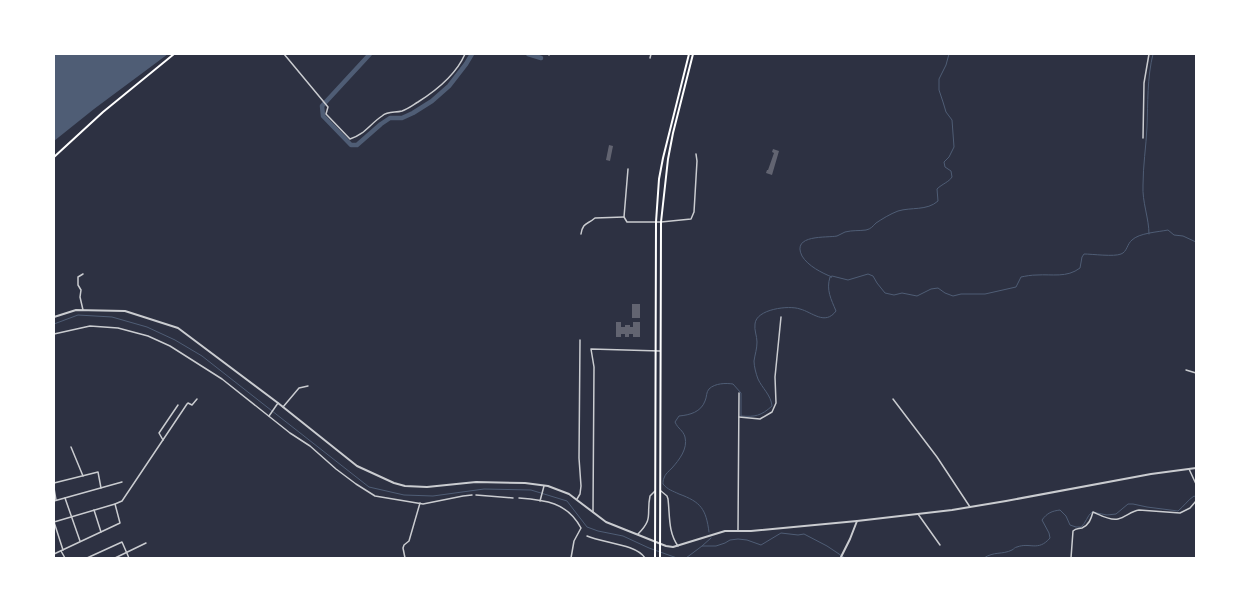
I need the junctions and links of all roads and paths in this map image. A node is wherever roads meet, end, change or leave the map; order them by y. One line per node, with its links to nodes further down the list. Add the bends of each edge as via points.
1 (174, 54): 11 (main road, via 103,112)
2 (284, 54): 3 (street, via 328,107 326,114 350,139 359,136 381,116 404,110 441,86)
3 (465, 54)
4 (651, 54): 8 (street)
5 (689, 54): 12 (main road)
6 (693, 54): 13 (main road)
7 (1148, 54): 9 (street, via 1144,83)
8 (650, 58)
9 (1143, 138)
10 (696, 154): 17 (street, via 692,218)
11 (54, 157)
12 (663, 158): 13 (street); 16 (main road)
13 (668, 159): 17 (main road)
14 (628, 169): 15 (street)
15 (624, 217): 16 (street, via 630,223); 18 (street, via 595,218 582,226)
16 (656, 222): 17 (street); 20 (main road)
17 (661, 222): 21 (main road)
18 (581, 234)
19 (83, 274): 22 (street, via 78,277 78,285)
20 (656, 296): 21 (main road); 27 (main road)
21 (661, 296): 28 (main road)
22 (83, 310): 23 (street); 37 (street, via 125,311 178,328)
23 (54, 317)
24 (781, 317): 41 (street, via 775,377 776,403 772,412 760,418)
25 (54, 334): 40 (street, via 90,326 118,328 148,336 170,346 222,379)
26 (580, 340): 64 (street, via 581,486)
27 (656, 351): 28 (street); 31 (main road); 71 (street, via 591,349 594,367)
28 (660, 351): 32 (main road)
29 (1186, 370): 30 (street)
30 (1196, 373)
31 (656, 382): 32 (main road); 43 (main road)
32 (660, 382): 44 (main road)
33 (308, 386): 39 (street, via 299,388)
34 (739, 393): 41 (street)
35 (197, 399): 42 (street, via 192,405 187,403)
36 (893, 399): 69 (street, via 937,457)
37 (277, 404): 39 (street); 40 (street)
38 (178, 405): 42 (street, via 159,433)
39 (283, 407): 52 (street, via 357,466 394,483 427,487 476,482)
40 (269, 416): 67 (street, via 367,492 375,496)
41 (739, 417): 75 (street)
42 (163, 440): 68 (street, via 122,501)
43 (656, 444): 44 (main road); 55 (main road)
44 (660, 444): 56 (main road)
45 (71, 447): 48 (street)
46 (1196, 468): 47 (street)
47 (1189, 469): 51 (street); 69 (street)
48 (83, 476): 50 (street); 54 (street, via 98,472)
49 (122, 482): 54 (street)
50 (54, 483)
51 (1196, 484)
52 (544, 486): 63 (street); 64 (street, via 569,494)
53 (54, 488): 57 (street)
54 (101, 488): 60 (street)
55 (656, 490): 77 (street, via 650,496 647,524); 94 (main road)
56 (661, 491): 82 (street, via 668,499 670,530); 95 (main road)
57 (54, 492): 65 (street)
58 (472, 495): 67 (street, via 427,504)
59 (476, 495): 61 (street)
60 (65, 498): 65 (street); 73 (street)
61 (513, 498)
62 (519, 498): 63 (street)
63 (540, 499): 92 (street, via 561,506 580,526)
64 (577, 500): 71 (street)
65 (55, 501)
66 (1196, 501): 96 (street, via 1190,508 1180,512 1140,510 1118,519 1093,512 1087,525 1073,531)
67 (420, 503): 91 (street, via 409,541 403,548)
68 (115, 504): 70 (street); 76 (street, via 120,523)
69 (970, 507): 72 (street)
70 (94, 510): 73 (street); 76 (street)
71 (593, 512): 77 (street, via 606,522)
72 (918, 514): 74 (street); 81 (street)
73 (71, 516): 79 (street); 83 (street, via 54,522)
74 (857, 522): 75 (street); 86 (street)
75 (738, 531): 82 (street, via 725,531)
76 (101, 532): 79 (street)
77 (638, 535): 82 (street, via 666,546)
78 (588, 536): 93 (street, via 636,550)
79 (80, 541): 83 (street)
80 (146, 543): 84 (street)
81 (940, 545)
82 (678, 546)
83 (62, 550): 85 (street); 87 (street)
84 (127, 552): 88 (street, via 122,542); 89 (street); 90 (street)
85 (54, 554)
86 (841, 557)
87 (65, 558)
88 (87, 558)
89 (115, 558)
90 (129, 558)
91 (405, 558)
92 (571, 558)
93 (645, 558)
94 (655, 558)
95 (660, 558)
96 (1071, 558)

